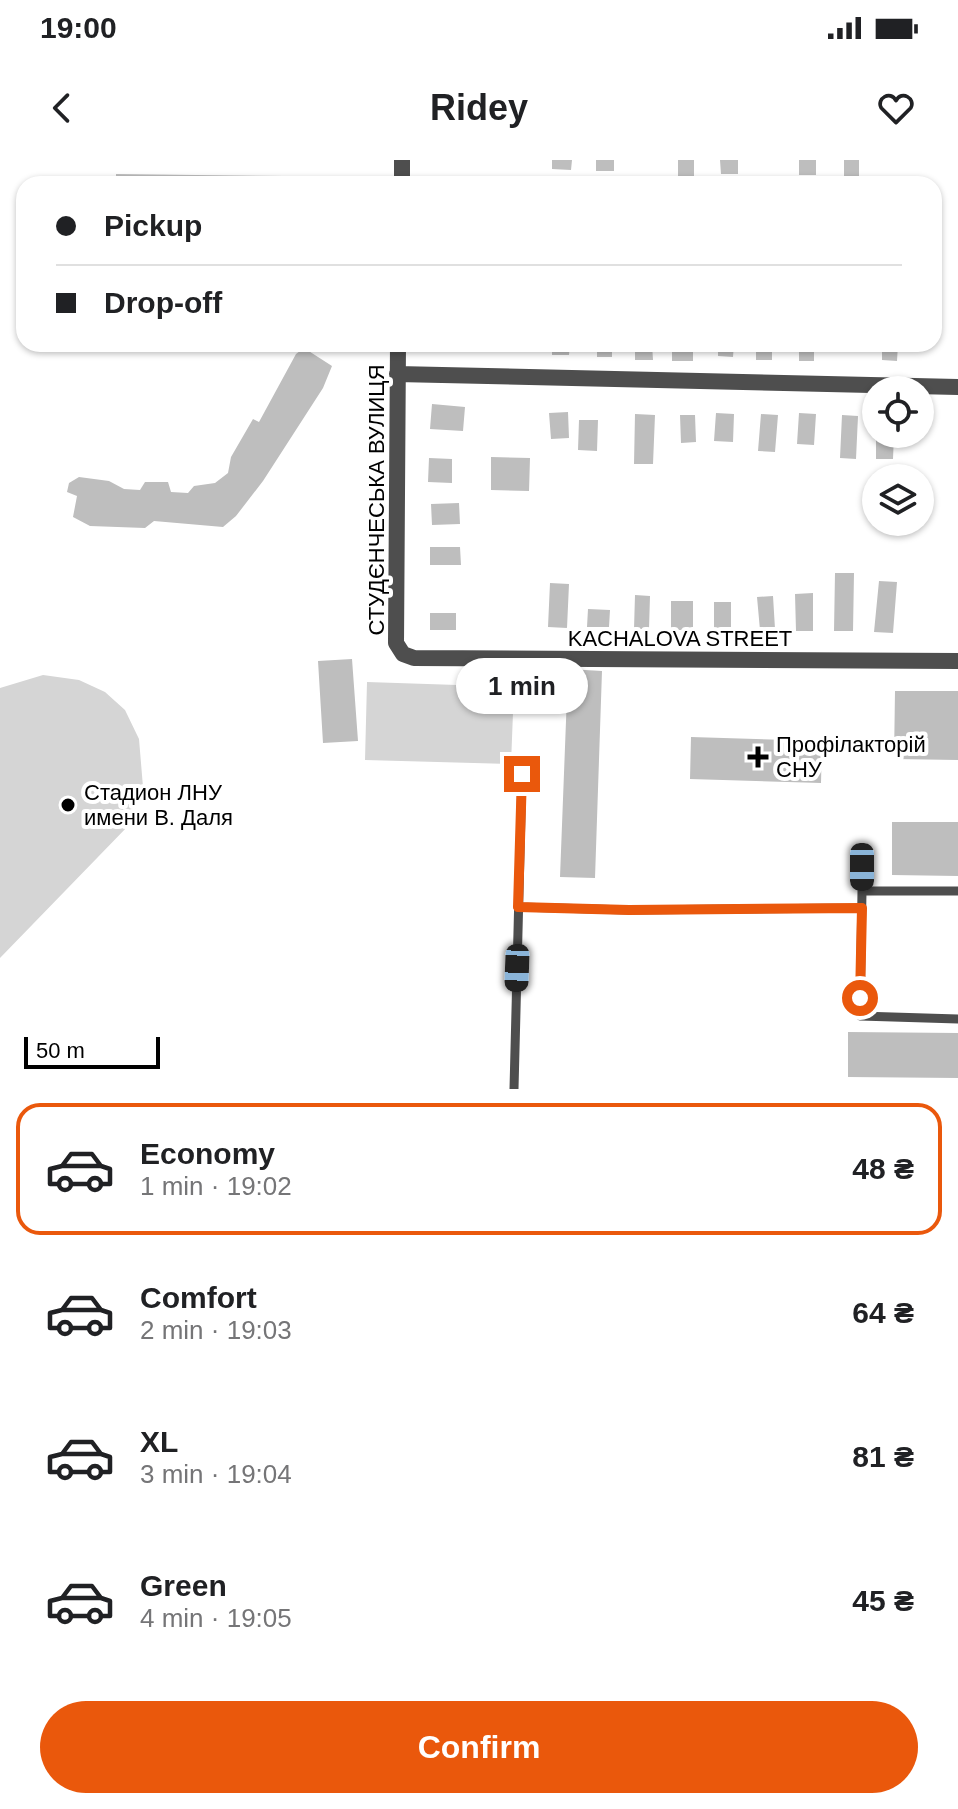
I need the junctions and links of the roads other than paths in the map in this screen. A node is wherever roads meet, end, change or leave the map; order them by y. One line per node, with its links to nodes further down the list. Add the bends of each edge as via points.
1 (398, 352): 2 (street, СТУДЄНЧЕСЬКА ВУЛИЦЯ)
2 (397, 374): 3 (street); 4 (street, СТУДЄНЧЕСЬКА ВУЛИЦЯ, via 396,643)
3 (958, 387)
4 (403, 654): 5 (street, KACHALOVA STREET, via 429,659)
5 (958, 661)
6 (522, 774): 10 (lane)
7 (862, 867): 8 (lane)
8 (862, 891): 9 (lane); 11 (lane)
9 (958, 891)
10 (518, 907): 11 (lane); 13 (lane)
11 (862, 908): 12 (lane, via 860,1016)
12 (958, 1019)
13 (514, 1089)

